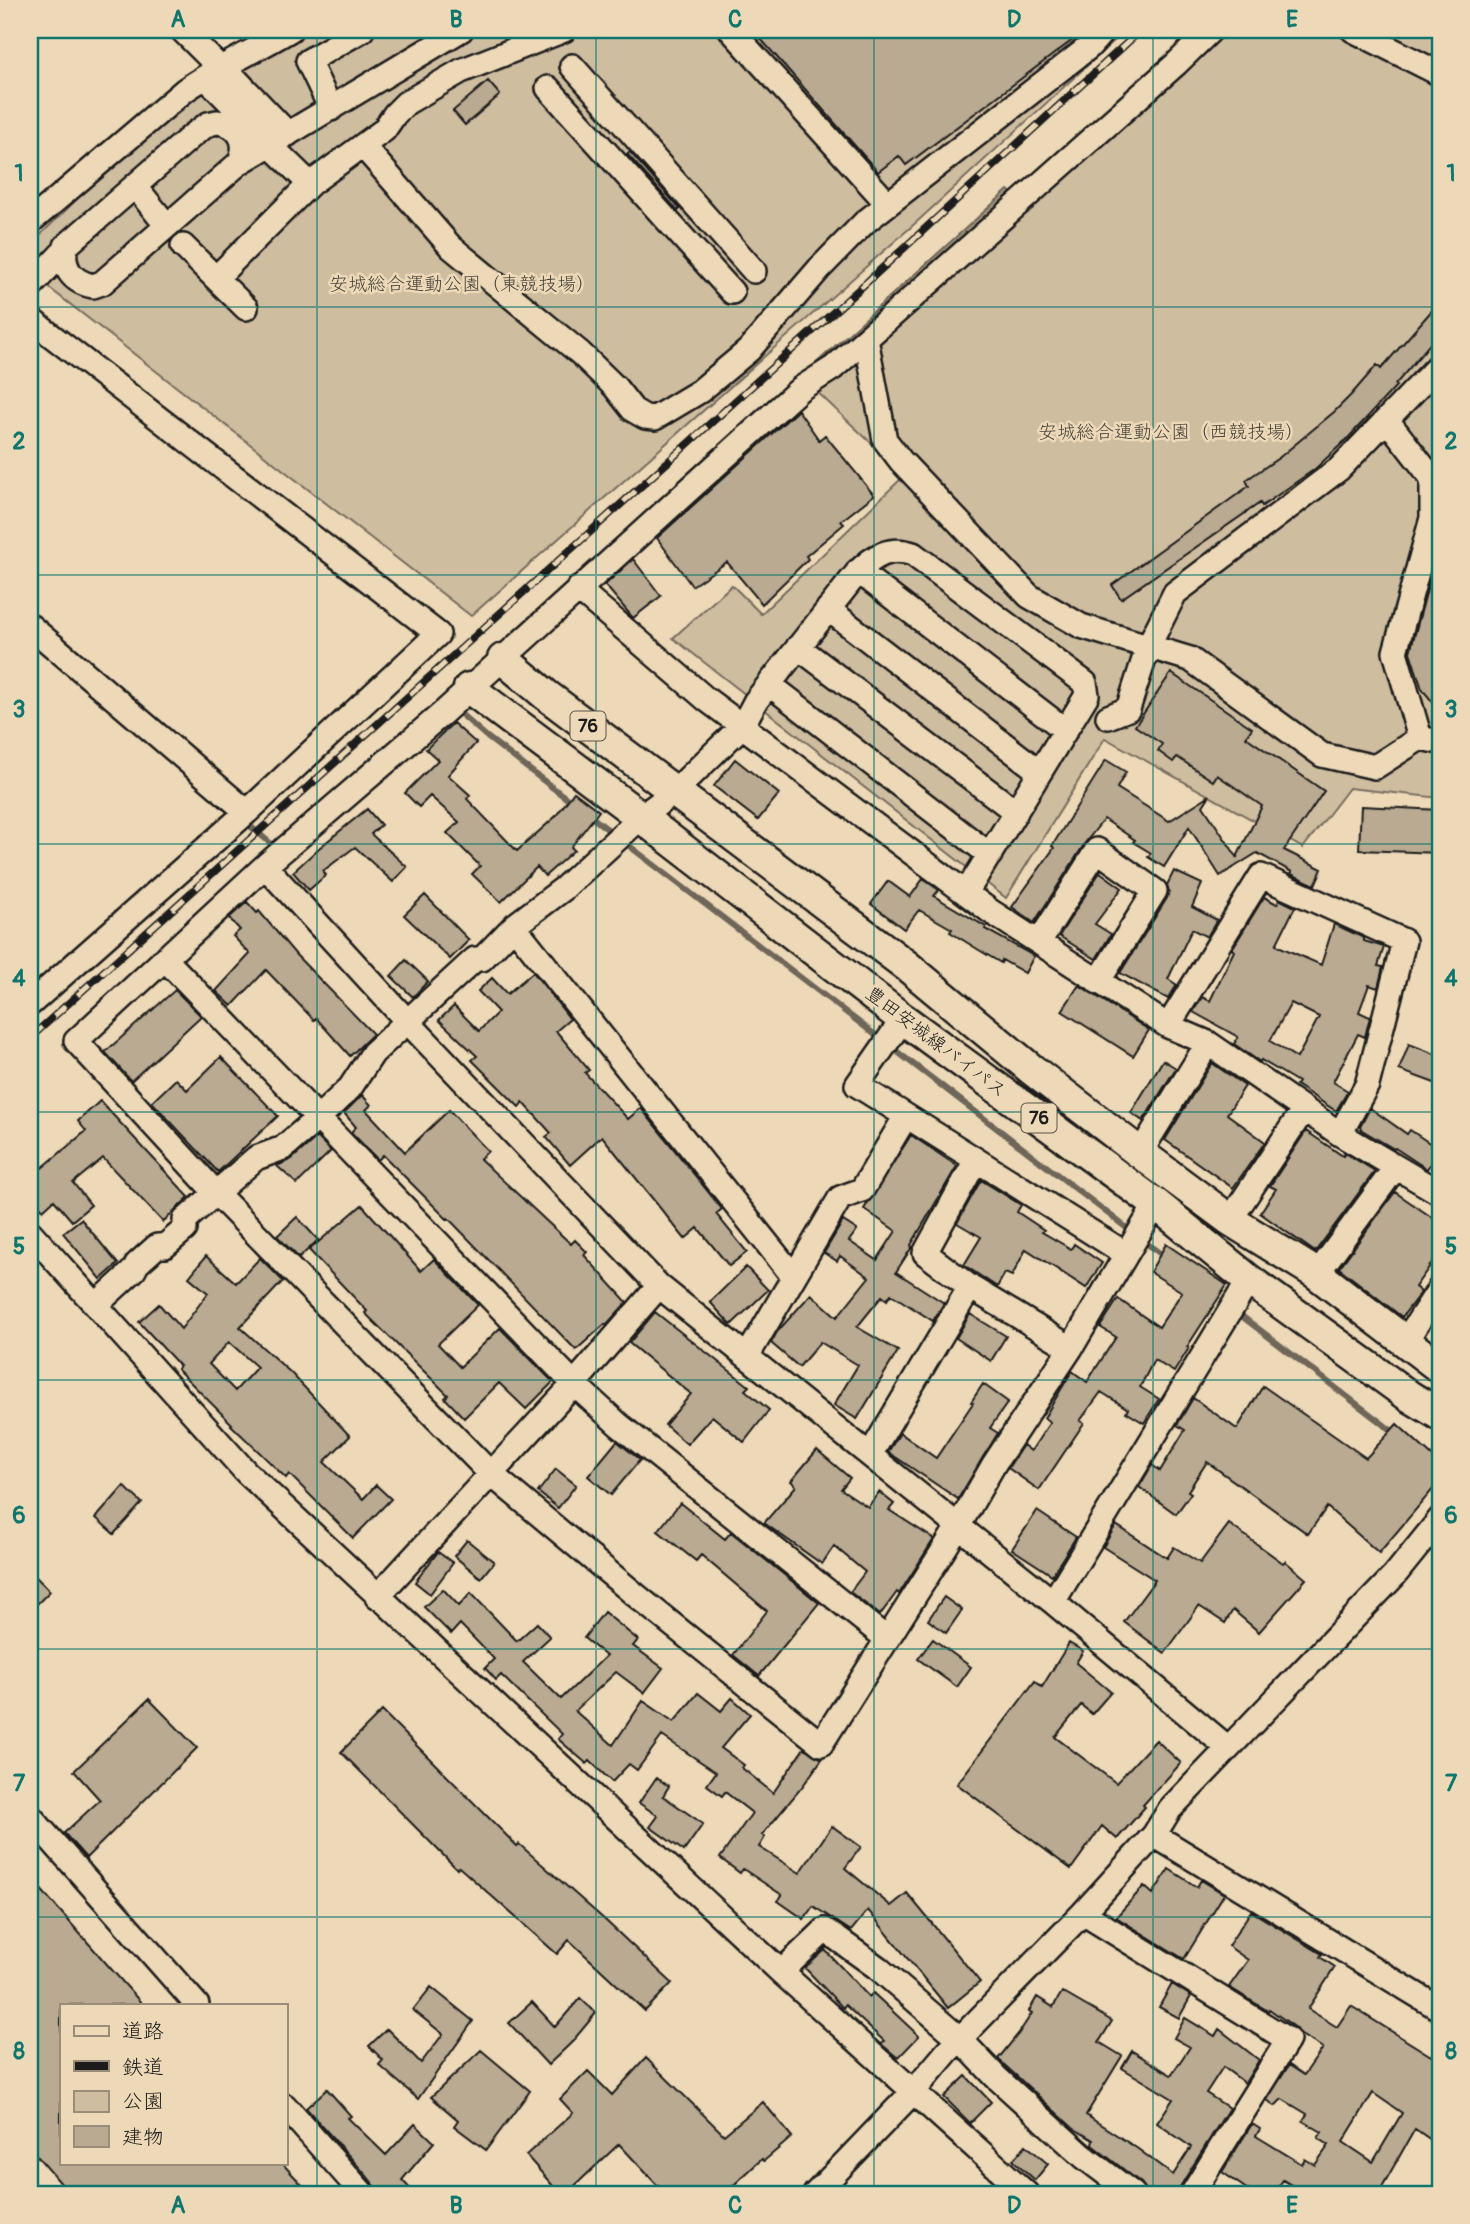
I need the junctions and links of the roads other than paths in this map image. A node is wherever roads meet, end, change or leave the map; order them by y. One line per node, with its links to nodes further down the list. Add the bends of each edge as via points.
1 (182, 30): 12 (street)
2 (289, 30): 12 (street)
3 (362, 30): 14 (street, via 308,61)
4 (461, 30): 14 (street)
5 (564, 30): 16 (street, via 461,71 406,103 384,130)
6 (731, 30): 20 (street)
7 (1104, 30): 20 (street, via 1089,47)
8 (1211, 30): 35 (street)
9 (1353, 30): 11 (street)
10 (572, 66): 25 (street)
11 (1440, 74)
12 (219, 75): 15 (street); 21 (street, via 160,110)
13 (548, 88): 28 (street)
14 (331, 109): 15 (street)
15 (278, 143): 17 (street); 18 (street)
16 (363, 146): 18 (street); 20 (street, via 451,247 580,353 645,417 665,413 749,351 819,269)
17 (239, 163): 19 (street, via 243,139 233,126 216,122 193,135); 22 (street)
18 (310, 184): 26 (street)
19 (135, 186): 22 (street); 24 (street)
20 (888, 204)
21 (30, 222)
22 (167, 226): 24 (street, via 93,286 69,273)
23 (183, 246): 26 (street)
24 (65, 250): 27 (street)
25 (754, 271)
26 (216, 278): 29 (street)
27 (30, 287)
28 (732, 292)
29 (246, 307)
30 (30, 319): 49 (street, via 438,634)
31 (867, 344): 39 (street, via 885,440 901,461 1029,596 1081,626)
32 (1440, 364): 33 (street)
33 (1387, 420): 39 (street, via 1339,469 1175,593); 46 (street, via 1432,478 1432,518 1395,652)
34 (858, 571): 36 (street); 45 (street); 45 (street, via 884,552 913,554 1085,683 1087,695)
35 (578, 589): 40 (street); 44 (street)
36 (828, 609): 38 (street); 47 (street)
37 (30, 626): 49 (street)
38 (798, 647): 42 (street); 50 (street)
39 (1148, 647): 43 (street, via 1128,709); 46 (street, via 1190,659 1322,755 1375,767)
40 (503, 659): 41 (street); 48 (main road, 豊田安城線バイパス / 76)
41 (469, 688): 51 (main road, 豊田安城線バイパス / 76); 53 (street)
42 (762, 693): 44 (street); 52 (street)
43 (1108, 717)
44 (743, 725): 48 (street); 54 (street)
45 (1065, 730): 47 (street)
46 (1430, 740)
47 (1040, 772): 50 (street)
48 (674, 792): 51 (street); 68 (main road, 豊田安城線バイパス / 76, via 907,966)
49 (247, 812): 59 (street)
50 (1016, 812): 52 (street)
51 (641, 817): 55 (street, via 563,889); 60 (main road, 豊田安城線バイパス / 76)
52 (990, 855): 54 (street)
53 (265, 866): 57 (street); 61 (street)
54 (972, 884): 56 (street)
55 (514, 926): 61 (street); 78 (street)
56 (1040, 942): 58 (street); 58 (street, via 1097,850 1154,891)
57 (166, 960): 66 (street); 71 (street, via 76,1041)
58 (1098, 982): 62 (street)
59 (32, 998)
60 (903, 1019): 65 (street, via 858,1084); 73 (main road, 豊田安城線バイパス / 76)
61 (407, 1021): 66 (street); 80 (street)
62 (1168, 1026): 63 (street); 67 (street, via 1261,876 1404,941 1367,1085)
63 (1208, 1043): 64 (street); 68 (street)
64 (1304, 1109): 67 (street); 74 (street)
65 (906, 1116): 69 (street); 78 (street, via 862,1191 841,1198)
66 (318, 1118): 71 (street, via 283,1148 256,1158); 88 (street)
67 (1340, 1134): 70 (street)
68 (1140, 1153): 74 (main road, 豊田安城線バイパス / 76)
69 (976, 1160): 76 (street); 81 (street, via 925,1253)
70 (1395, 1168): 72 (street); 77 (street)
71 (216, 1193): 83 (street, via 185,1220 185,1229 165,1246 157,1245); 91 (street)
72 (1440, 1193)
73 (1156, 1204): 76 (street); 79 (main road, 豊田安城線バイパス / 76)
74 (1230, 1220): 77 (main road, 豊田安城線バイパス / 76)
75 (30, 1232): 83 (street)
76 (1126, 1255): 85 (street)
77 (1317, 1274): 84 (main road, 豊田安城線バイパス / 76)
78 (793, 1276): 86 (street)
79 (1249, 1280): 89 (main road, 豊田安城線バイパス / 76); 95 (street)
80 (659, 1286): 86 (street); 88 (street)
81 (970, 1287): 85 (street); 90 (street)
82 (1440, 1287): 84 (street)
83 (96, 1305): 94 (street, via 246,1472)
84 (1405, 1342): 87 (main road, 豊田安城線バイパス / 76)
85 (1071, 1348): 93 (street)
86 (748, 1355): 90 (street)
87 (1440, 1368)
88 (574, 1384): 91 (street); 96 (street)
89 (1440, 1415)
90 (870, 1455): 93 (street)
91 (491, 1474): 94 (street); 96 (street, via 821,1744)
92 (1440, 1519): 97 (street, via 1394,1576)
93 (958, 1527): 95 (street); 96 (street)
94 (377, 1597): 101 (street)
95 (1054, 1602): 97 (street)
96 (887, 1639)
97 (1228, 1748): 99 (street, via 1170,1809)
98 (30, 1816): 102 (street)
99 (1154, 1835): 100 (street); 103 (street)
100 (1083, 1913): 104 (street); 111 (street, via 1288,2040)
101 (781, 1972): 104 (street, via 825,1930 878,1968); 105 (street)
102 (196, 2004)
103 (1440, 2008)
104 (960, 2039): 105 (street); 110 (street, via 1083,2156)
105 (913, 2092): 108 (street); 109 (street)
106 (287, 2108): 107 (street)
107 (363, 2194)
108 (815, 2194)
109 (1027, 2194)
110 (1133, 2194)
111 (1192, 2194)

